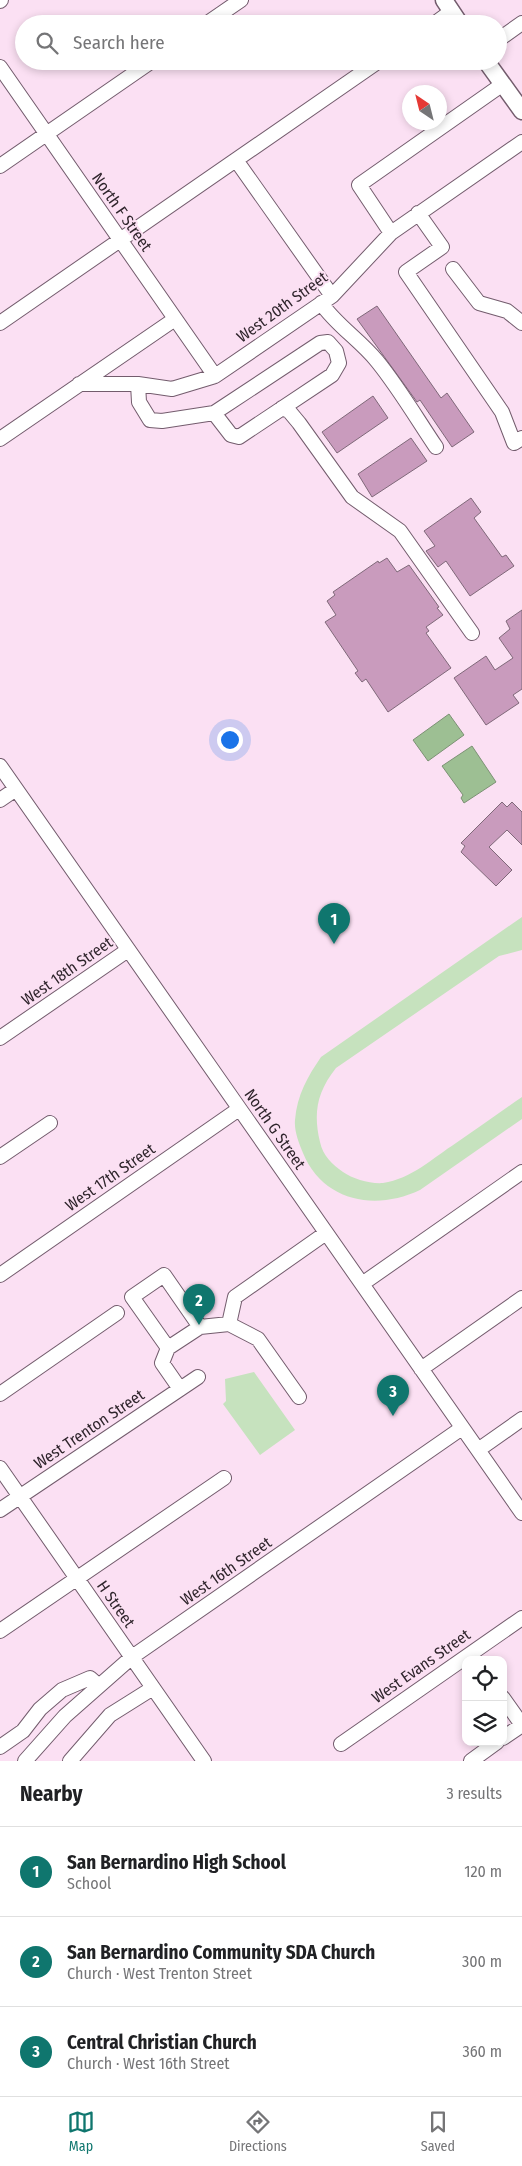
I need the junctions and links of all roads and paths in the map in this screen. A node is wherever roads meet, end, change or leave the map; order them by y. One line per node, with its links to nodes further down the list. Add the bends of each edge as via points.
1 (241, 0): 2 (street)
2 (219, 15)
3 (522, 23): 4 (street)
4 (507, 34)
5 (0, 67): 11 (street, North F Street)
6 (139, 70): 11 (street)
7 (366, 70): 13 (street)
8 (493, 70): 9 (main road)
9 (503, 84): 10 (main road); 16 (street, via 359,185)
10 (522, 111)
11 (46, 133): 14 (street); 17 (street, North F Street)
12 (522, 142): 15 (street, West 20th Street)
13 (236, 160): 17 (street); 19 (street)
14 (0, 166)
15 (418, 213): 16 (street, West 20th Street); 31 (street, via 442,247 406,272)
16 (391, 233): 19 (street, West 20th Street)
17 (120, 240): 20 (street, North F Street); 21 (street)
18 (453, 269): 23 (street, via 480,303 507,311)
19 (326, 300): 22 (street, via 330,316); 25 (street, West 20th Street)
20 (175, 319): 25 (street, North F Street); 26 (street)
21 (0, 323)
22 (339, 324): 24 (street); 32 (street, via 377,361)
23 (522, 324)
24 (328, 342): 28 (street, via 336,351 339,363 332,375); 29 (street, via 320,343)
25 (215, 376): 27 (street, West 20th Street, via 172,389)
26 (79, 384): 27 (street, West 20th Street); 30 (street)
27 (138, 384): 29 (street, via 139,402 150,420)
28 (282, 408): 29 (street, via 239,437 231,435); 33 (street, via 299,423 352,497 400,531)
29 (214, 414)
30 (0, 439)
31 (518, 440)
32 (436, 447)
33 (472, 633)
34 (0, 766): 35 (street, North G Street)
35 (16, 789): 36 (street); 37 (street, North G Street)
36 (0, 800)
37 (128, 950): 38 (street, West 18th Street); 39 (street, North G Street)
38 (0, 1038)
39 (240, 1109): 43 (street, North G Street); 44 (street, West 17th Street)
40 (50, 1123): 41 (street)
41 (0, 1157)
42 (522, 1172): 45 (street)
43 (326, 1233): 45 (street, North G Street); 48 (street, via 235,1297)
44 (0, 1275)
45 (362, 1284): 51 (street, North G Street)
46 (522, 1298): 51 (street)
47 (117, 1313): 54 (street)
48 (229, 1324): 49 (street); 55 (street, via 258,1339)
49 (200, 1326): 50 (street); 50 (street, via 164,1275 132,1297)
50 (168, 1348): 53 (street, via 162,1363)
51 (421, 1368): 57 (street, North G Street)
52 (198, 1377): 53 (street, West Trenton Street)
53 (180, 1389): 61 (street, West Trenton Street)
54 (0, 1394)
55 (299, 1397)
56 (522, 1419): 58 (street)
57 (462, 1428): 58 (street, North G Street); 68 (street, West 16th Street)
58 (478, 1450): 63 (street, North G Street)
59 (0, 1468): 61 (street, H Street)
60 (224, 1478): 64 (street)
61 (20, 1497): 62 (street, West Trenton Street); 64 (street, H Street)
62 (0, 1510)
63 (522, 1513)
64 (77, 1579): 66 (street); 68 (street, H Street)
65 (522, 1618): 67 (street, West Evans Street)
66 (0, 1631)
67 (473, 1656)
68 (132, 1657): 70 (street, West 16th Street); 71 (street, H Street)
69 (462, 1663): 74 (street, West Evans Street)
70 (98, 1685): 76 (street, via 90,1678 62,1690 40,1709 23,1731); 77 (street, West 16th Street, via 65,1716)
71 (153, 1688): 78 (street, via 110,1716); 79 (street, H Street)
72 (507, 1704): 73 (street, via 522,1725)
73 (507, 1735)
74 (341, 1744)
75 (492, 1746): 80 (street)
76 (0, 1747)
77 (26, 1761)
78 (70, 1761)
79 (204, 1761)
80 (471, 1761)

